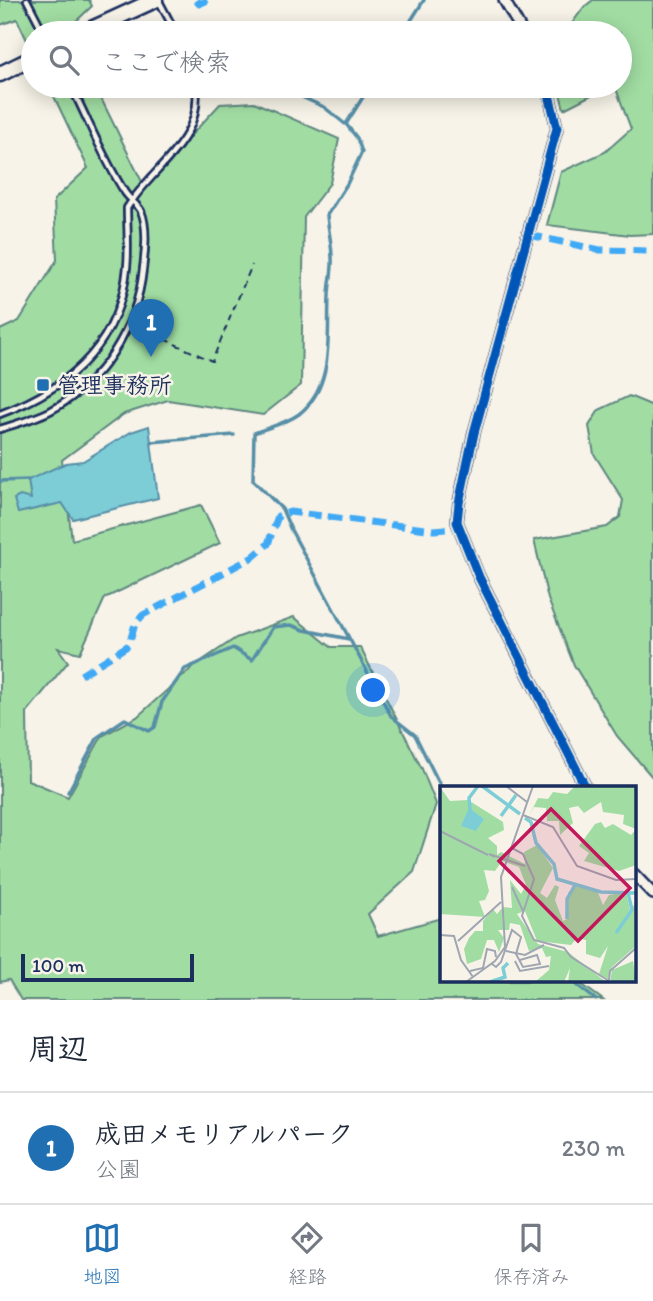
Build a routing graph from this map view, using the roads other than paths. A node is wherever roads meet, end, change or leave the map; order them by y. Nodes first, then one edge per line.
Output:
1 (27, 0) edge
2 (157, 0) edge
3 (504, 0) edge
4 (38, 21) edge
5 (110, 21) edge
6 (169, 21) edge
7 (516, 21) edge
8 (21, 64) edge
9 (0, 74) edge
10 (77, 98) edge
11 (196, 98) edge
12 (550, 98) edge
13 (131, 201) junction
14 (129, 324) junction
15 (146, 331) road end
16 (0, 414) edge
17 (0, 429) edge
18 (585, 786) edge
19 (636, 876) edge
20 (653, 894) edge

1 - 4 lane
2 - 5 main road
2 - 6 lane
3 - 7 street
8 - 9 main road
10 - 13 lane
11 - 13 lane
12 - 18 street
13 - 14 lane
13 - 16 lane
14 - 15 lane
14 - 17 lane
19 - 20 street

